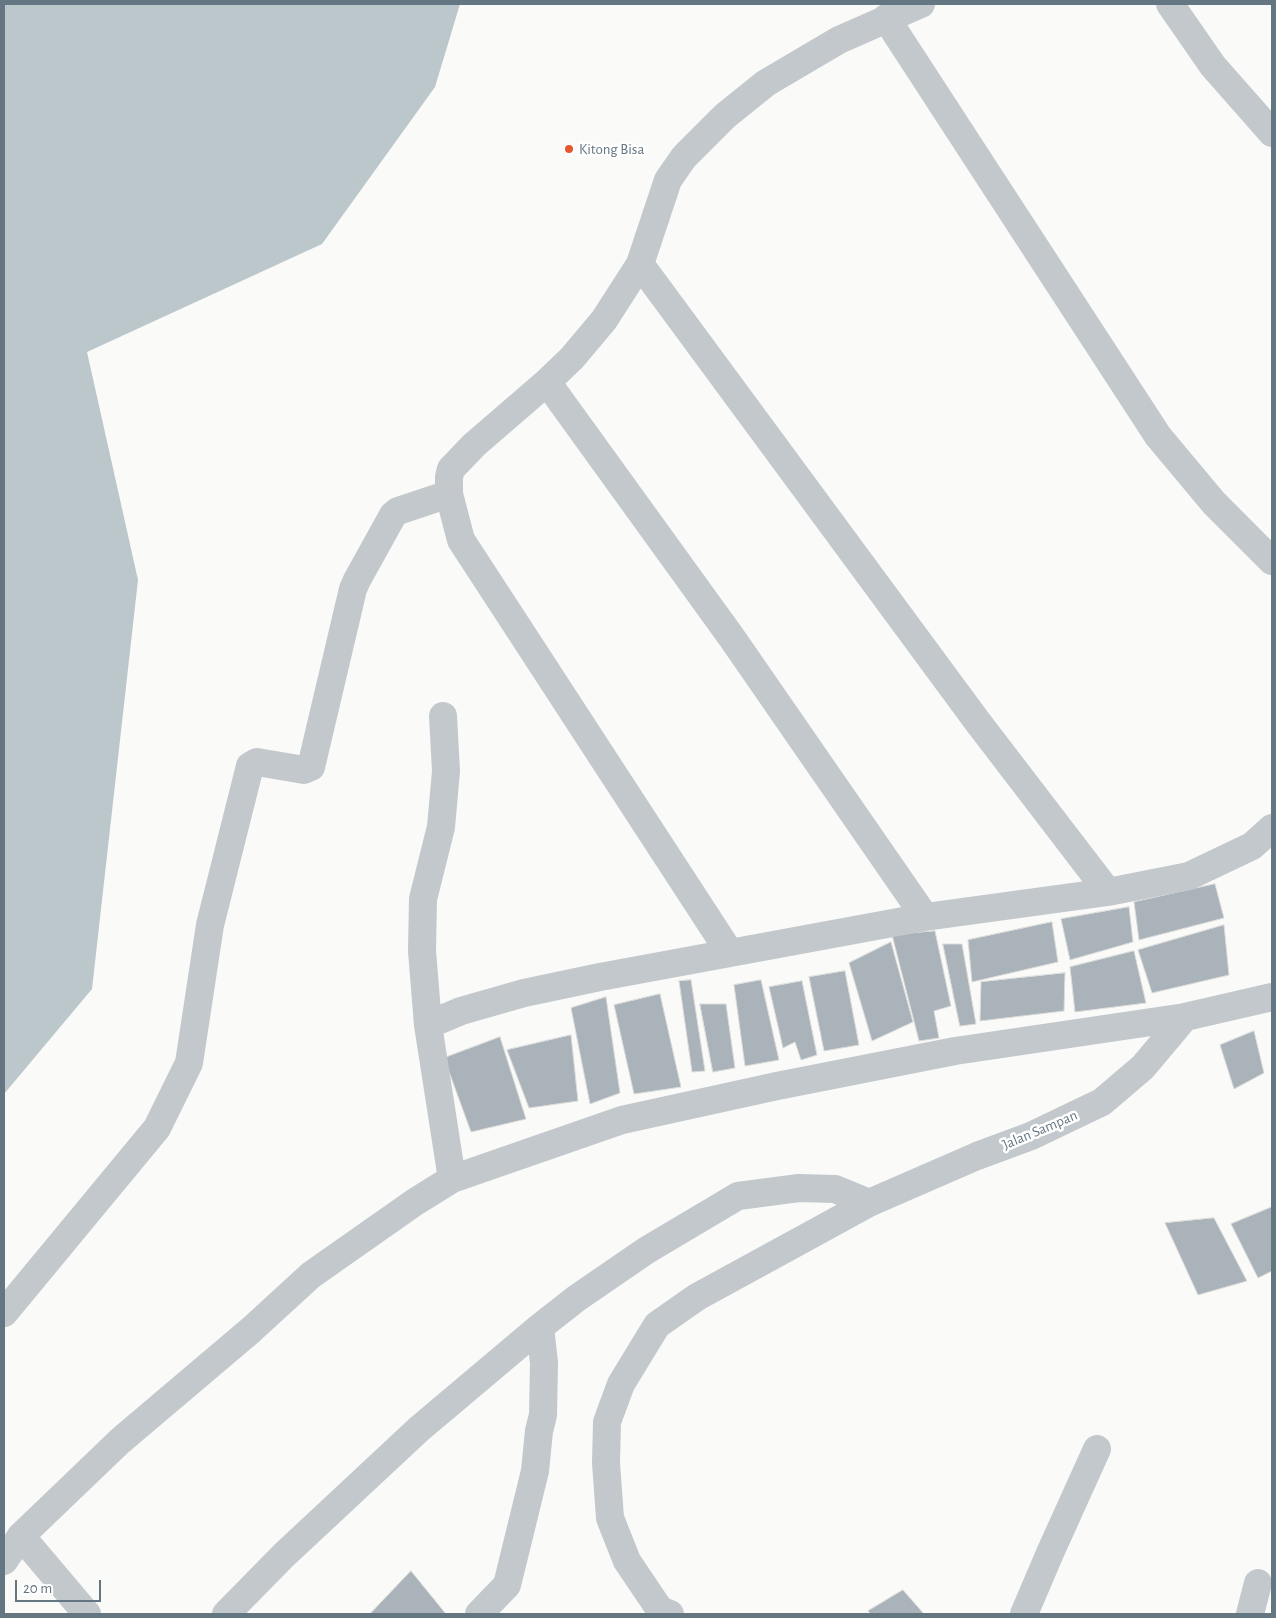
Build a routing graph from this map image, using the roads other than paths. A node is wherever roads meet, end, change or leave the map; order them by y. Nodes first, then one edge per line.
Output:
1 (921, 4) edge
2 (1170, 4) edge
3 (886, 18) junction
4 (1272, 134) edge
5 (640, 264) junction
6 (548, 382) junction
7 (449, 494) junction
8 (1272, 562) edge
9 (443, 716) dead end
10 (1272, 828) edge
11 (1108, 892) junction
12 (925, 917) junction
13 (730, 953) junction
14 (1272, 997) edge
15 (1185, 1017) junction
16 (428, 1025) junction
17 (452, 1179) junction
18 (869, 1203) junction
19 (4, 1312) edge
20 (540, 1327) junction
21 (1097, 1449) dead end
22 (21, 1536) junction
23 (4, 1561) edge
24 (1258, 1583) dead end
25 (87, 1614) edge
26 (226, 1614) edge
27 (479, 1614) edge
28 (670, 1614) edge
29 (1024, 1614) edge
30 (1250, 1614) edge

1 - 3 street
2 - 4 street
3 - 5 street
3 - 8 street
5 - 6 street
5 - 11 street
6 - 7 street
6 - 12 street
7 - 13 street
7 - 19 street
9 - 16 street
10 - 11 street
11 - 12 street
12 - 13 street
13 - 16 street
14 - 15 street
15 - 17 street
15 - 18 street, Jalan Sampan
16 - 17 street
17 - 22 street
18 - 20 street
18 - 28 street, Jalan Sampan
20 - 26 street
20 - 27 street
21 - 29 street
22 - 23 street
22 - 25 street
24 - 30 street

